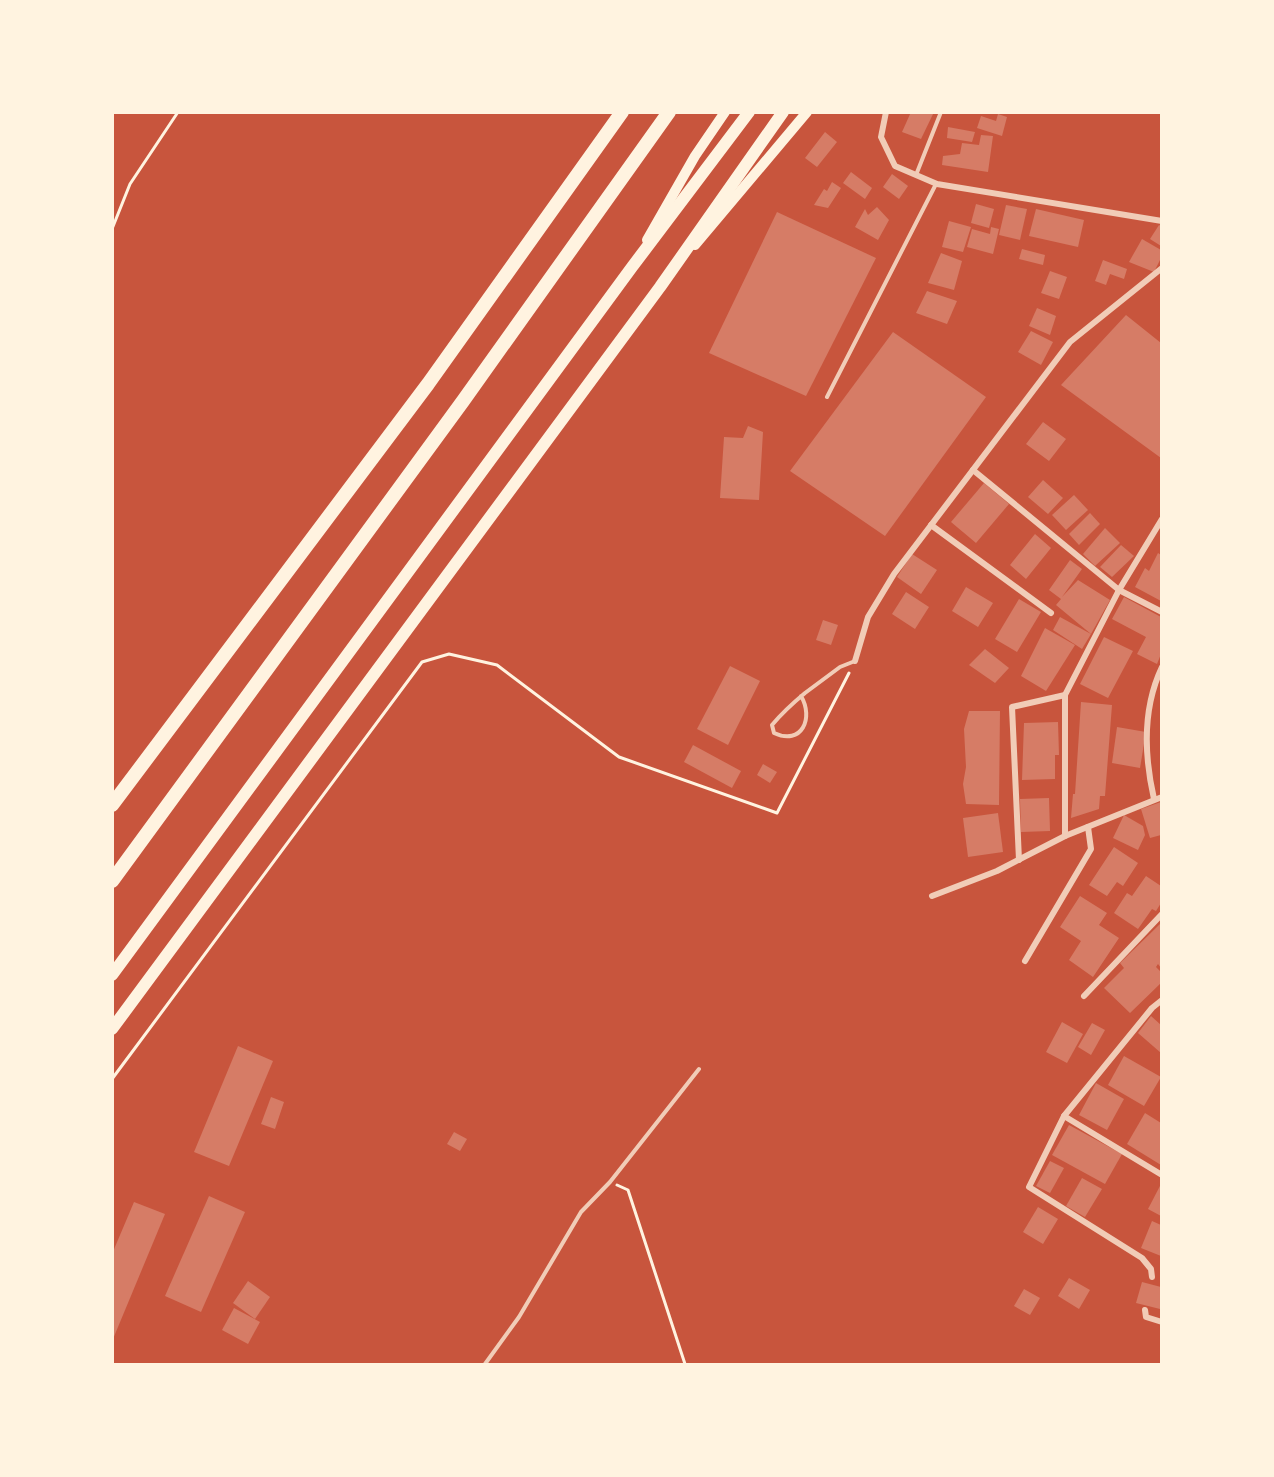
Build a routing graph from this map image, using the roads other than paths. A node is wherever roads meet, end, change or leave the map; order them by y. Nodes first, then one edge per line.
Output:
1 (622, 112) edge
2 (669, 112) edge
3 (725, 112) edge
4 (749, 112) edge
5 (783, 112) edge
6 (807, 112) edge
7 (886, 112) edge
8 (941, 112) edge
9 (916, 175) junction
10 (937, 184) junction
11 (1161, 221) edge
12 (632, 267) junction
13 (1161, 268) edge
14 (660, 287) junction
15 (827, 397) dead end
16 (973, 470) junction
17 (1161, 519) edge
18 (932, 525) junction
19 (1119, 590) junction
20 (1161, 612) edge
21 (1051, 613) dead end
22 (855, 661) joint
23 (1161, 667) edge
24 (1065, 695) junction
25 (801, 696) junction
26 (1161, 797) edge
27 (1154, 799) junction
28 (112, 805) edge
29 (1088, 827) junction
30 (1065, 836) junction
31 (1019, 860) junction
32 (112, 881) edge
33 (932, 896) dead end
34 (1161, 914) edge
35 (1025, 961) dead end
36 (112, 975) edge
37 (1083, 996) dead end
38 (1161, 1000) edge
39 (112, 1029) edge
40 (699, 1069) dead end
41 (1064, 1116) junction
42 (1161, 1175) edge
43 (1152, 1277) dead end
44 (1145, 1310) dead end
45 (1161, 1322) edge
46 (485, 1365) edge

1 - 28 highway
2 - 32 highway
3 - 12 main road
4 - 12 highway
5 - 14 highway
6 - 14 main road
7 - 9 street
8 - 9 lane
9 - 10 street
10 - 11 street
10 - 15 lane
12 - 36 highway
13 - 16 street
14 - 39 highway
16 - 18 street
16 - 19 street
17 - 19 street
18 - 21 street
18 - 22 street
19 - 20 street
19 - 24 street
22 - 25 lane
23 - 27 street
24 - 30 street
24 - 31 street
25 - 25 lane
26 - 27 street
27 - 29 street
29 - 30 street
29 - 35 street
30 - 31 street
31 - 33 street
34 - 37 street
38 - 41 street
40 - 46 lane
41 - 42 street
41 - 43 street
44 - 45 street

